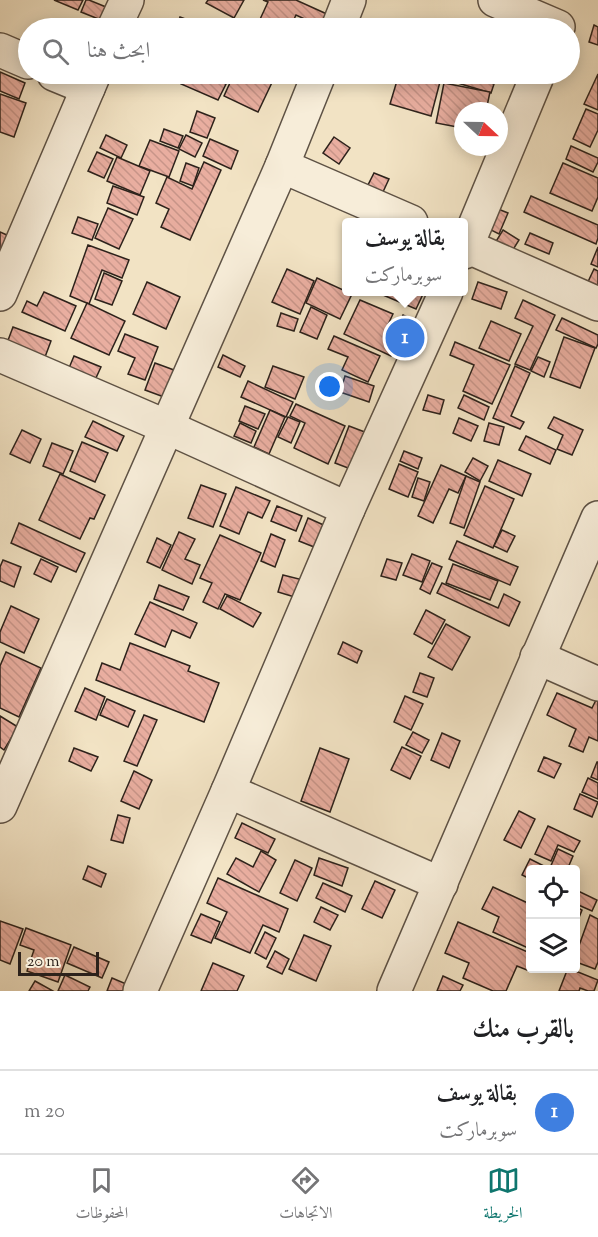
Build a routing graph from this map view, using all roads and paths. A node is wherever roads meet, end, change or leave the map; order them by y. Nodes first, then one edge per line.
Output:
1 (127, 0) edge
2 (350, 0) edge
3 (495, 0) edge
4 (119, 18) edge
5 (342, 18) edge
6 (562, 18) edge
7 (0, 50) edge
8 (18, 58) edge
9 (90, 84) edge
10 (315, 84) edge
11 (534, 84) edge
12 (282, 166) junction
13 (402, 218) edge
14 (468, 239) edge
15 (468, 250) edge
16 (0, 294) edge
17 (444, 296) edge
18 (598, 304) edge
19 (0, 355) edge
20 (167, 427) junction
21 (348, 509) junction
22 (598, 518) edge
23 (537, 657) junction
24 (598, 684) edge
25 (228, 791) junction
26 (0, 806) edge
27 (441, 884) junction
28 (140, 991) edge
29 (394, 991) edge

1 - 4 street
2 - 5 street
3 - 6 street
7 - 8 street
9 - 16 street
10 - 12 street
11 - 14 street
12 - 13 street
12 - 20 street
15 - 18 street
17 - 21 street
19 - 20 street
20 - 21 street
20 - 26 street
21 - 25 street
22 - 23 street
23 - 24 street
23 - 27 street
25 - 27 street
25 - 28 street
27 - 29 street

